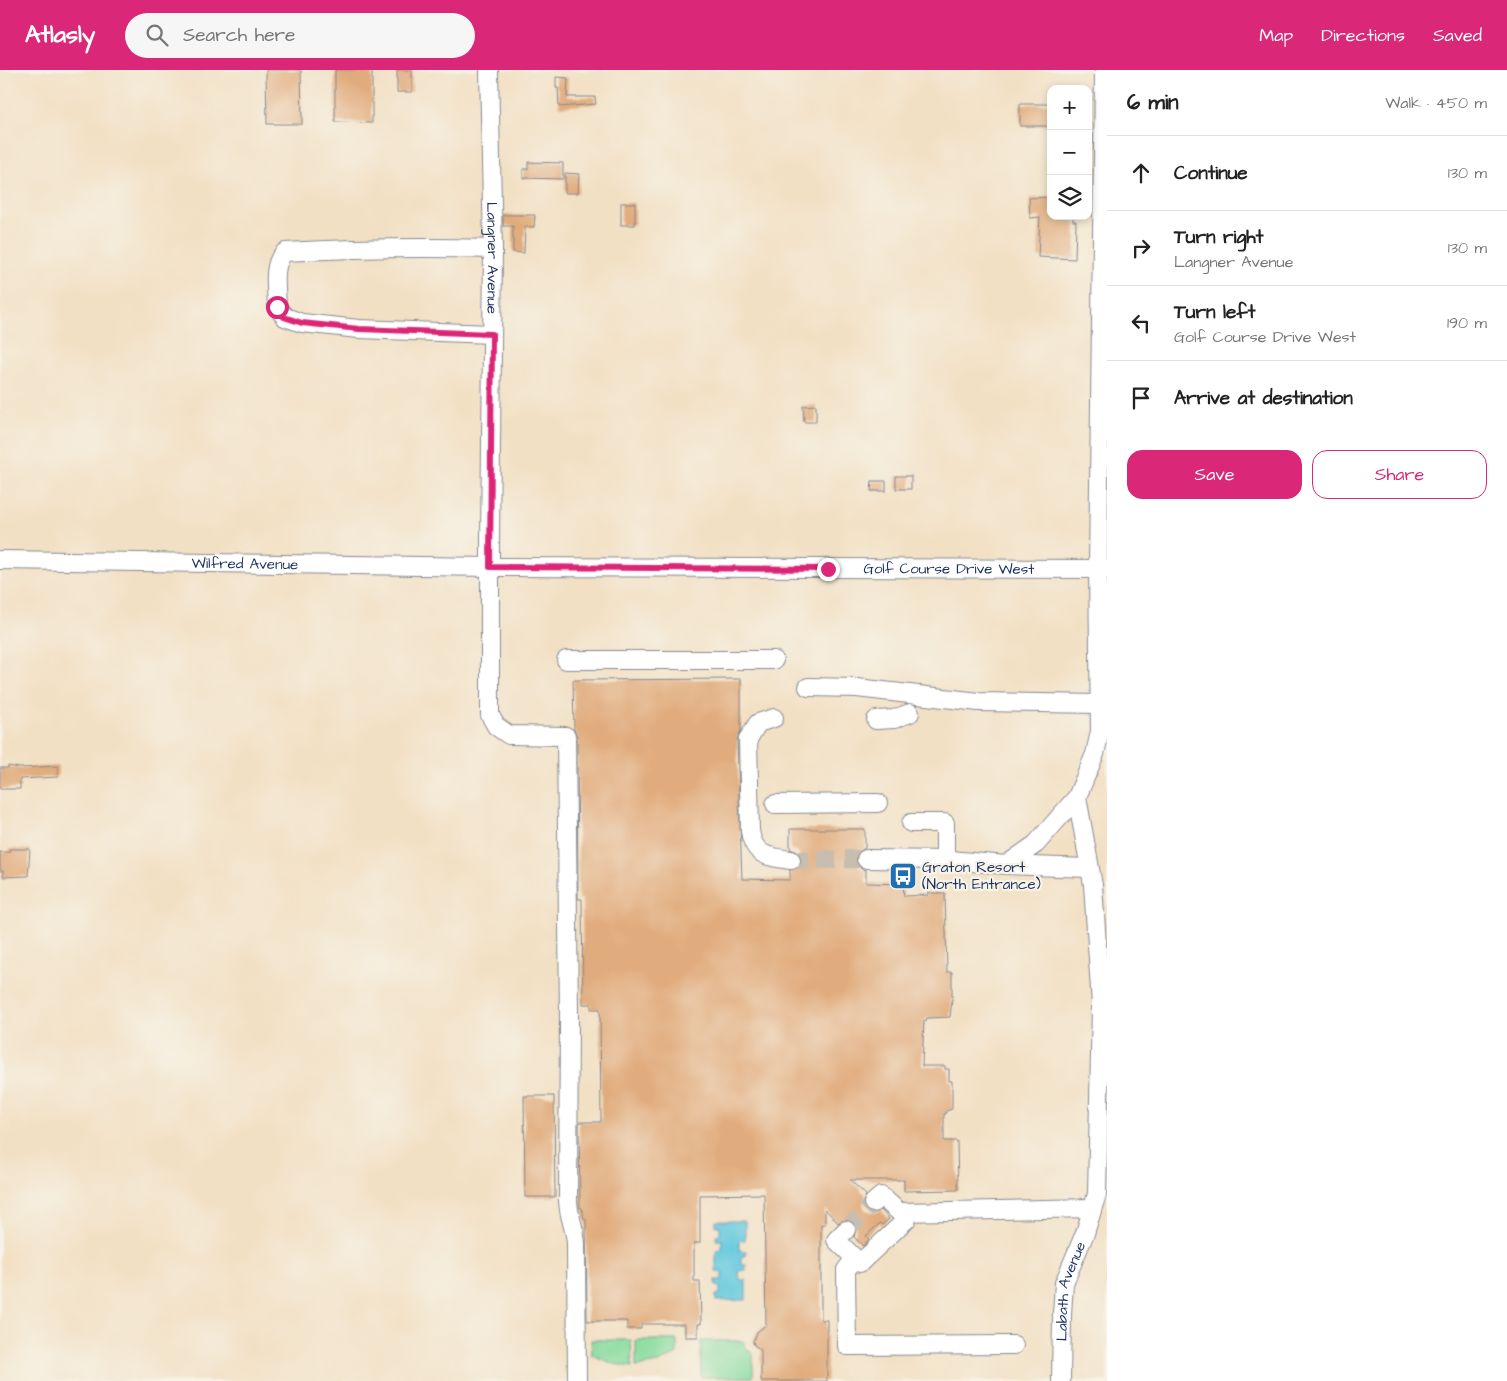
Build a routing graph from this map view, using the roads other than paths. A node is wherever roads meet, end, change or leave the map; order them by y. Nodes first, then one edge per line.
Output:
1 (489, 70) edge
2 (1104, 70) edge
3 (1105, 144) edge
4 (493, 249) junction
5 (492, 334) junction
6 (0, 560) edge
7 (490, 567) junction
8 (1103, 569) edge
9 (566, 660) dead end
10 (774, 660) dead end
11 (808, 687) dead end
12 (1100, 704) junction
13 (910, 713) dead end
14 (774, 718) dead end
15 (876, 720) dead end
16 (1077, 797) junction
17 (878, 803) dead end
18 (775, 804) dead end
19 (911, 823) dead end
20 (866, 859) tunnel mouth
21 (791, 860) tunnel mouth
22 (944, 860) junction
23 (1006, 865) junction
24 (1089, 868) junction
25 (1104, 1009) edge
26 (1104, 1038) edge
27 (873, 1203) dead end
28 (1092, 1208) junction
29 (900, 1212) junction
30 (846, 1230) tunnel mouth
31 (854, 1258) junction
32 (1014, 1345) dead end
33 (576, 1381) edge
34 (1061, 1381) edge

1 - 4 street, Langner Avenue
2 - 3 street
3 - 8 street
4 - 5 street, Langner Avenue
4 - 5 street
5 - 7 street, Langner Avenue
6 - 7 street, Wilfred Avenue
7 - 8 street, Golf Course Drive West
7 - 33 street, Langner Avenue
8 - 12 street
9 - 10 street
11 - 12 street
12 - 16 street
13 - 15 street
14 - 21 street
16 - 23 street
16 - 24 street, Labath Avenue
17 - 18 street
19 - 22 street
20 - 22 street
22 - 23 street
23 - 24 street
24 - 25 street, Labath Avenue
25 - 26 street, Labath Avenue
26 - 28 street, Labath Avenue
27 - 29 street
28 - 29 street
28 - 34 street, Labath Avenue
29 - 31 street
30 - 31 street
31 - 32 street

